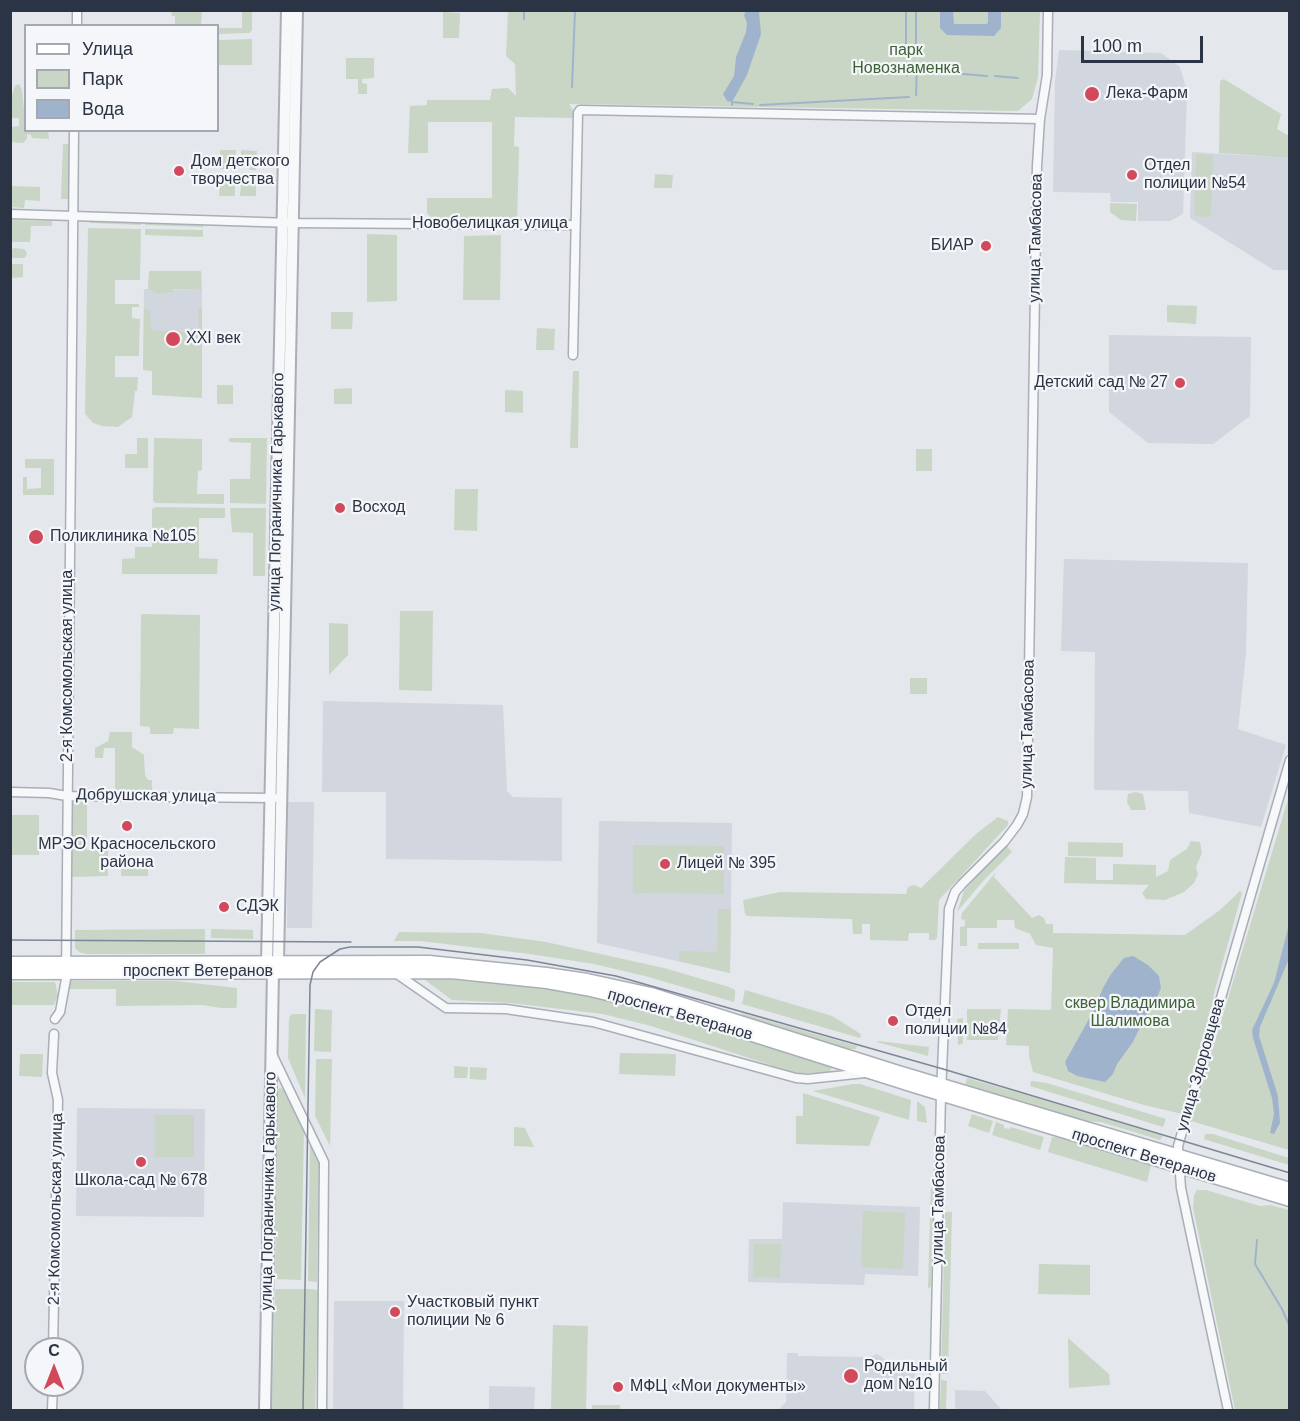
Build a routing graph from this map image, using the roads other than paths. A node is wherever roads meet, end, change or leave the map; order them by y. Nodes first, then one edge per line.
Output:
1 (286, 10) edge
2 (297, 10) edge
3 (1048, 10) edge
4 (1040, 119) junction
5 (74, 132) edge
6 (10, 214) edge
7 (72, 216) junction
8 (287, 222) junction
9 (575, 225) junction
10 (573, 355) dead end
11 (1290, 760) edge
12 (10, 792) edge
13 (67, 795) junction
14 (276, 798) junction
15 (10, 963) edge
16 (273, 966) junction
17 (66, 968) junction
18 (394, 972) junction
19 (10, 973) edge
20 (55, 1019) dead end
21 (54, 1034) dead end
22 (272, 1053) junction
23 (870, 1072) junction
24 (942, 1089) junction
25 (1179, 1161) junction
26 (1290, 1189) edge
27 (1290, 1200) edge
28 (53, 1337) edge
29 (264, 1410) edge
30 (322, 1410) edge
31 (934, 1410) edge
32 (1228, 1410) edge

1 - 8 street, улица Пограничника Гарькавого
2 - 8 street, улица Пограничника Гарькавого
3 - 4 street, улица Тамбасова
4 - 9 street, Новобелицкая улица
4 - 24 street, улица Тамбасова
5 - 7 street, 2-я Комсомольская улица
6 - 7 street, Новобелицкая улица
7 - 8 street, Новобелицкая улица
7 - 13 street, 2-я Комсомольская улица
8 - 9 street, Новобелицкая улица
8 - 14 street, улица Пограничника Гарькавого
9 - 10 street
11 - 25 street, улица Здоровцева
12 - 13 street, Добрушская улица
13 - 14 street, Добрушская улица
13 - 17 street, 2-я Комсомольская улица
14 - 16 street, улица Пограничника Гарькавого
15 - 17 main road, проспект Ветеранов
16 - 17 main road, проспект Ветеранов
16 - 18 main road, проспект Ветеранов
16 - 22 street, улица Пограничника Гарькавого
16 - 24 main road, проспект Ветеранов
17 - 19 main road, проспект Ветеранов
17 - 20 street, 2-я Комсомольская улица
18 - 23 main road, проспект Ветеранов
18 - 23 street
21 - 28 street, 2-я Комсомольская улица
22 - 29 street, улица Пограничника Гарькавого
22 - 30 street
23 - 24 main road, проспект Ветеранов
24 - 25 main road, проспект Ветеранов
24 - 31 street, улица Тамбасова
25 - 26 main road, проспект Ветеранов
25 - 27 main road, проспект Ветеранов
25 - 32 street, улица Здоровцева

